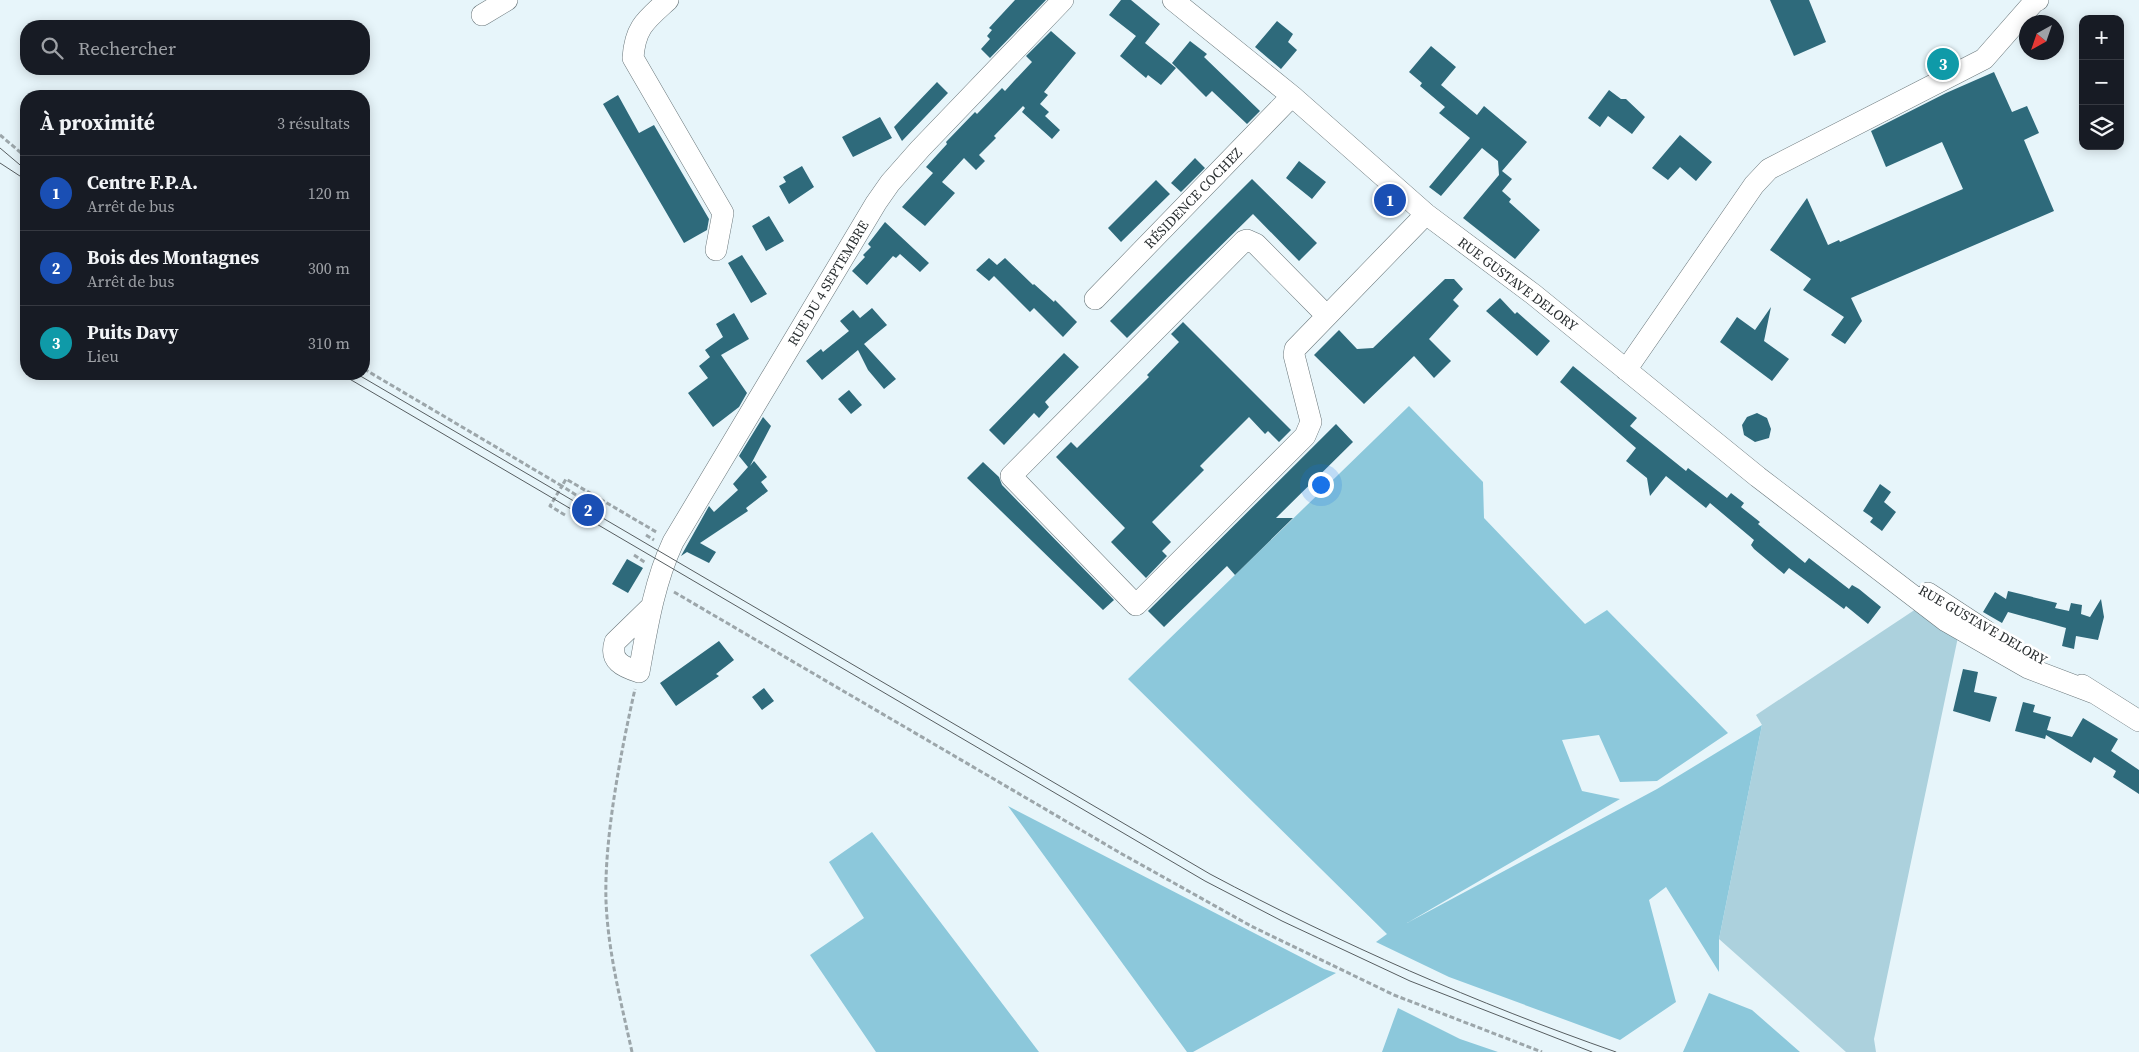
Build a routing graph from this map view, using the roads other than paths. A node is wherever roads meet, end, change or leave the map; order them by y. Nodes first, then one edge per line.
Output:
1 (507, 0) edge
2 (668, 0) edge
3 (1064, 0) edge
4 (1173, 0) edge
5 (2038, 0) edge
6 (482, 15) dead end
7 (1292, 96) junction
8 (1426, 214) junction
9 (716, 250) dead end
10 (1095, 299) dead end
11 (1326, 315) junction
12 (1626, 370) junction
13 (651, 607) junction
14 (2139, 721) edge

1 - 6 street
2 - 9 street
3 - 13 street, RUE DU 4 SEPTEMBRE
4 - 7 street, RUE GUSTAVE DELORY
5 - 12 street
7 - 8 street, RUE GUSTAVE DELORY
7 - 10 street, RÉSIDENCE COCHEZ
8 - 11 street
8 - 12 street, RUE GUSTAVE DELORY
11 - 11 street
12 - 14 street, RUE GUSTAVE DELORY
13 - 13 street, RUE DU 4 SEPTEMBRE

